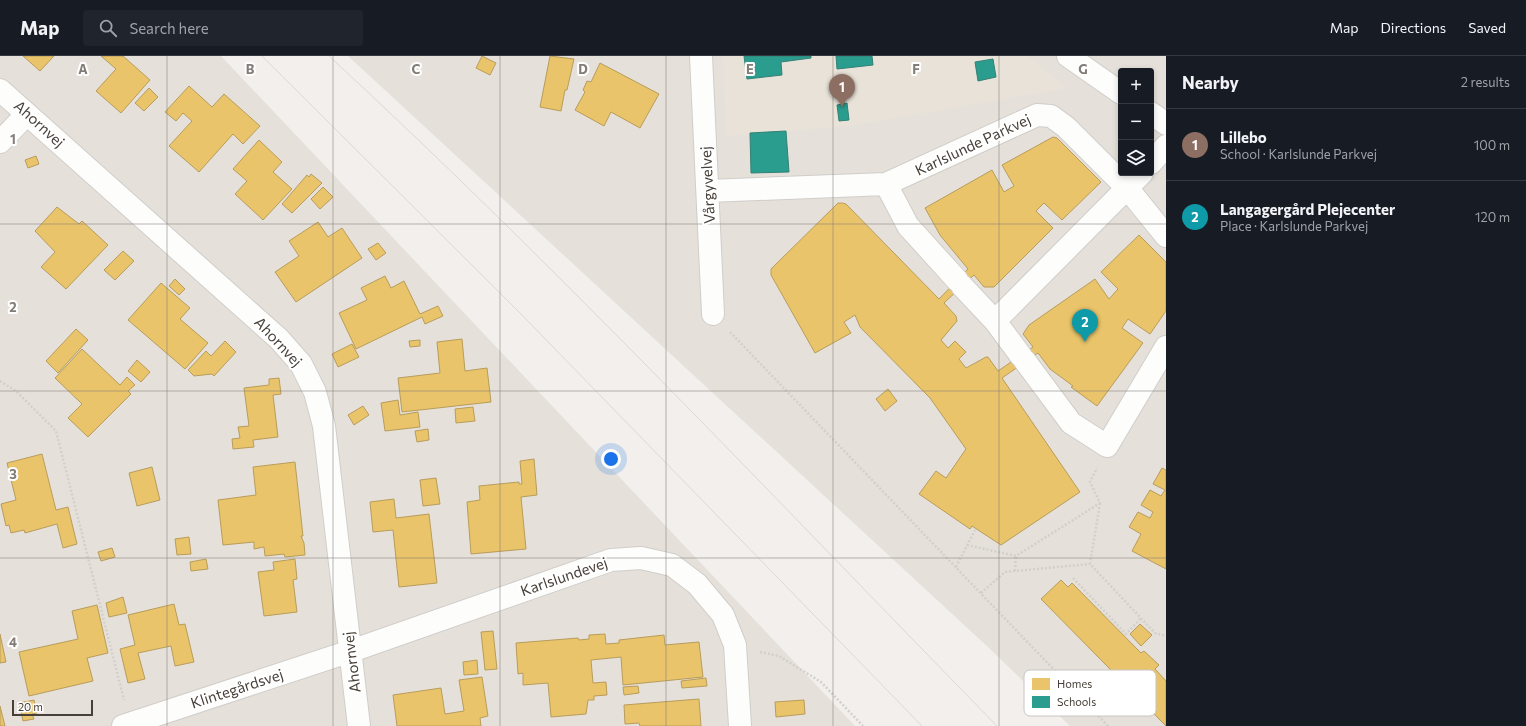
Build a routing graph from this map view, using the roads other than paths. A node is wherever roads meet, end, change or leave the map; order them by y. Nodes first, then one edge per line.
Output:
1 (701, 56) edge
2 (1068, 56) edge
3 (0, 90) edge
4 (1118, 91) edge
5 (27, 114) junction
6 (1154, 116) edge
7 (1166, 124) edge
8 (0, 142) edge
9 (1166, 146) edge
10 (1154, 160) edge
11 (1139, 176) edge
12 (886, 184) junction
13 (1128, 189) junction
14 (708, 192) junction
15 (1166, 236) edge
16 (714, 314) road end
17 (995, 321) junction
18 (1166, 347) edge
19 (351, 651) junction
20 (127, 725) edge
21 (359, 726) edge
22 (740, 726) edge

1 - 14 street, Vårgyvelvej
2 - 4 street
3 - 5 street, Ahornvej
5 - 8 street
5 - 19 street, Ahornvej
6 - 7 street
9 - 10 street
11 - 13 street
12 - 13 street, Karlslunde Parkvej
12 - 14 street, Karlslunde Parkvej
12 - 17 street
13 - 15 street, Karlslunde Parkvej
13 - 17 street
14 - 16 street, Vårgyvelvej
17 - 18 street
19 - 20 street, Klintegårdsvej
19 - 21 street, Ahornvej
19 - 22 street, Karlslundevej

